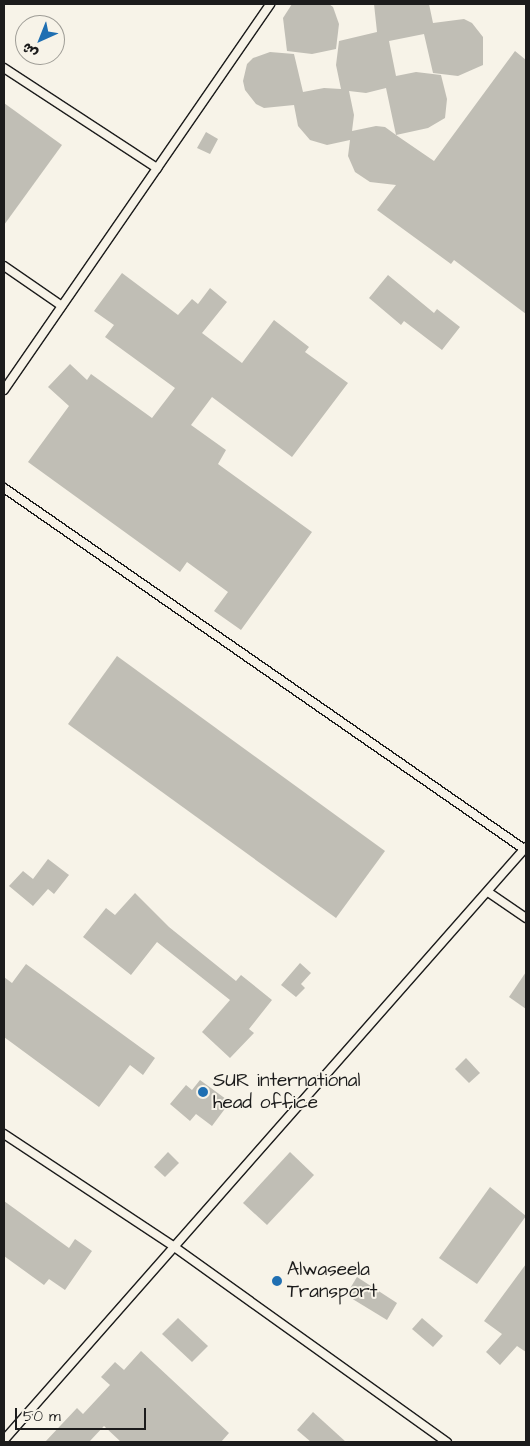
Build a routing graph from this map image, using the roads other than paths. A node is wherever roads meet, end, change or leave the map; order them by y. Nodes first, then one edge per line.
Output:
1 (270, 4) edge
2 (4, 68) edge
3 (157, 168) junction
4 (4, 266) edge
5 (62, 306) junction
6 (4, 390) edge
7 (4, 488) edge
8 (525, 848) edge
9 (488, 892) junction
10 (526, 918) edge
11 (4, 1134) edge
12 (173, 1246) junction
13 (4, 1440) edge
14 (447, 1442) edge

1 - 3 lane
2 - 3 lane
3 - 5 lane
4 - 5 lane
5 - 6 lane
7 - 8 lane
8 - 9 lane
9 - 10 lane
9 - 12 lane
11 - 12 lane
12 - 13 lane
12 - 14 lane

